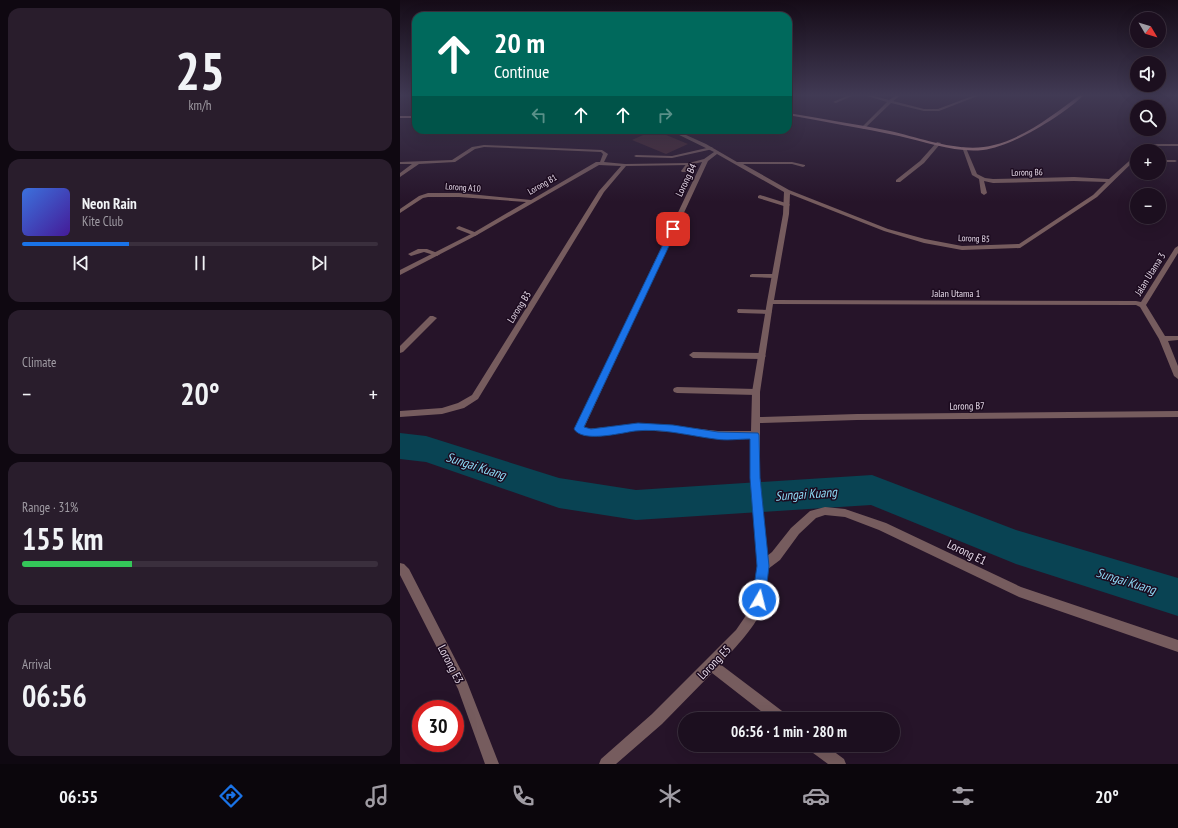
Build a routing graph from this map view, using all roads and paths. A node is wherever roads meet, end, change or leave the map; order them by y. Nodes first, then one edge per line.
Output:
1 (877, 131) edge
2 (1026, 131) edge
3 (680, 134) edge
4 (939, 143) junction
5 (1166, 145) edge
6 (1178, 145) edge
7 (964, 148) junction
8 (714, 150) junction
9 (636, 156) dead end
10 (706, 160) junction
11 (1166, 161) edge
12 (1175, 161) dead end
13 (602, 162) junction
14 (400, 163) edge
15 (416, 163) junction
16 (736, 163) junction
17 (689, 164) junction
18 (1130, 164) edge
19 (625, 165) junction
20 (803, 166) dead end
21 (684, 171) dead end
22 (400, 174) edge
23 (981, 178) junction
24 (898, 181) dead end
25 (1110, 181) junction
26 (788, 191) junction
27 (984, 193) dead end
28 (760, 197) dead end
29 (530, 201) junction
30 (787, 205) junction
31 (400, 211) edge
32 (458, 228) dead end
33 (474, 234) junction
34 (1178, 248) edge
35 (411, 254) dead end
36 (437, 254) junction
37 (400, 274) edge
38 (752, 276) dead end
39 (774, 276) junction
40 (770, 302) junction
41 (1142, 305) junction
42 (740, 312) dead end
43 (768, 312) junction
44 (433, 318) dead end
45 (1178, 338) edge
46 (1163, 339) junction
47 (400, 350) edge
48 (693, 355) dead end
49 (762, 356) junction
50 (1178, 376) edge
51 (678, 390) dead end
52 (756, 392) junction
53 (400, 414) edge
54 (1178, 414) edge
55 (756, 420) junction
56 (754, 435) junction
57 (763, 566) junction
58 (400, 568) edge
59 (1178, 646) edge
60 (711, 666) junction
61 (771, 712) edge
62 (823, 752) edge
63 (492, 764) edge
64 (606, 764) edge
65 (839, 764) edge

1 - 4 main road
2 - 7 main road
3 - 8 street
4 - 7 main road
4 - 24 street
5 - 6 street
7 - 23 street
8 - 9 street
8 - 10 street, Lorong B4
8 - 16 street
10 - 17 street, Lorong B1
10 - 56 street, Lorong B4
11 - 12 street
13 - 15 street
13 - 19 street, Lorong B1
13 - 29 street, Lorong B1
14 - 15 street
15 - 22 street
16 - 20 street
16 - 26 street
17 - 19 street, Lorong B1
17 - 21 street
18 - 25 street, Lorong B5
19 - 53 street, Lorong B3
23 - 25 street, Lorong B6
23 - 27 street
25 - 26 street, Lorong B5
26 - 30 street
28 - 30 street
29 - 31 street, Lorong A10
29 - 33 street, Lorong B1
30 - 39 street
32 - 33 street
33 - 36 street, Lorong B1
34 - 41 street, Jalan Utama 3
35 - 36 street
36 - 37 street, Lorong B1
38 - 39 street
39 - 40 street
40 - 41 street, Jalan Utama 1
40 - 43 street
41 - 46 street, Jalan Utama 3
42 - 43 street
43 - 49 street
44 - 47 street
45 - 46 street
46 - 50 street, Jalan Utama 3
48 - 49 street
49 - 52 street
51 - 52 street
52 - 55 street
54 - 55 street, Lorong B7
55 - 56 street
56 - 57 street, Lorong E5
57 - 59 street, Lorong E1
57 - 60 street, Lorong E5
58 - 63 street, Lorong E3
60 - 61 street
60 - 64 street, Lorong E5
62 - 65 street

